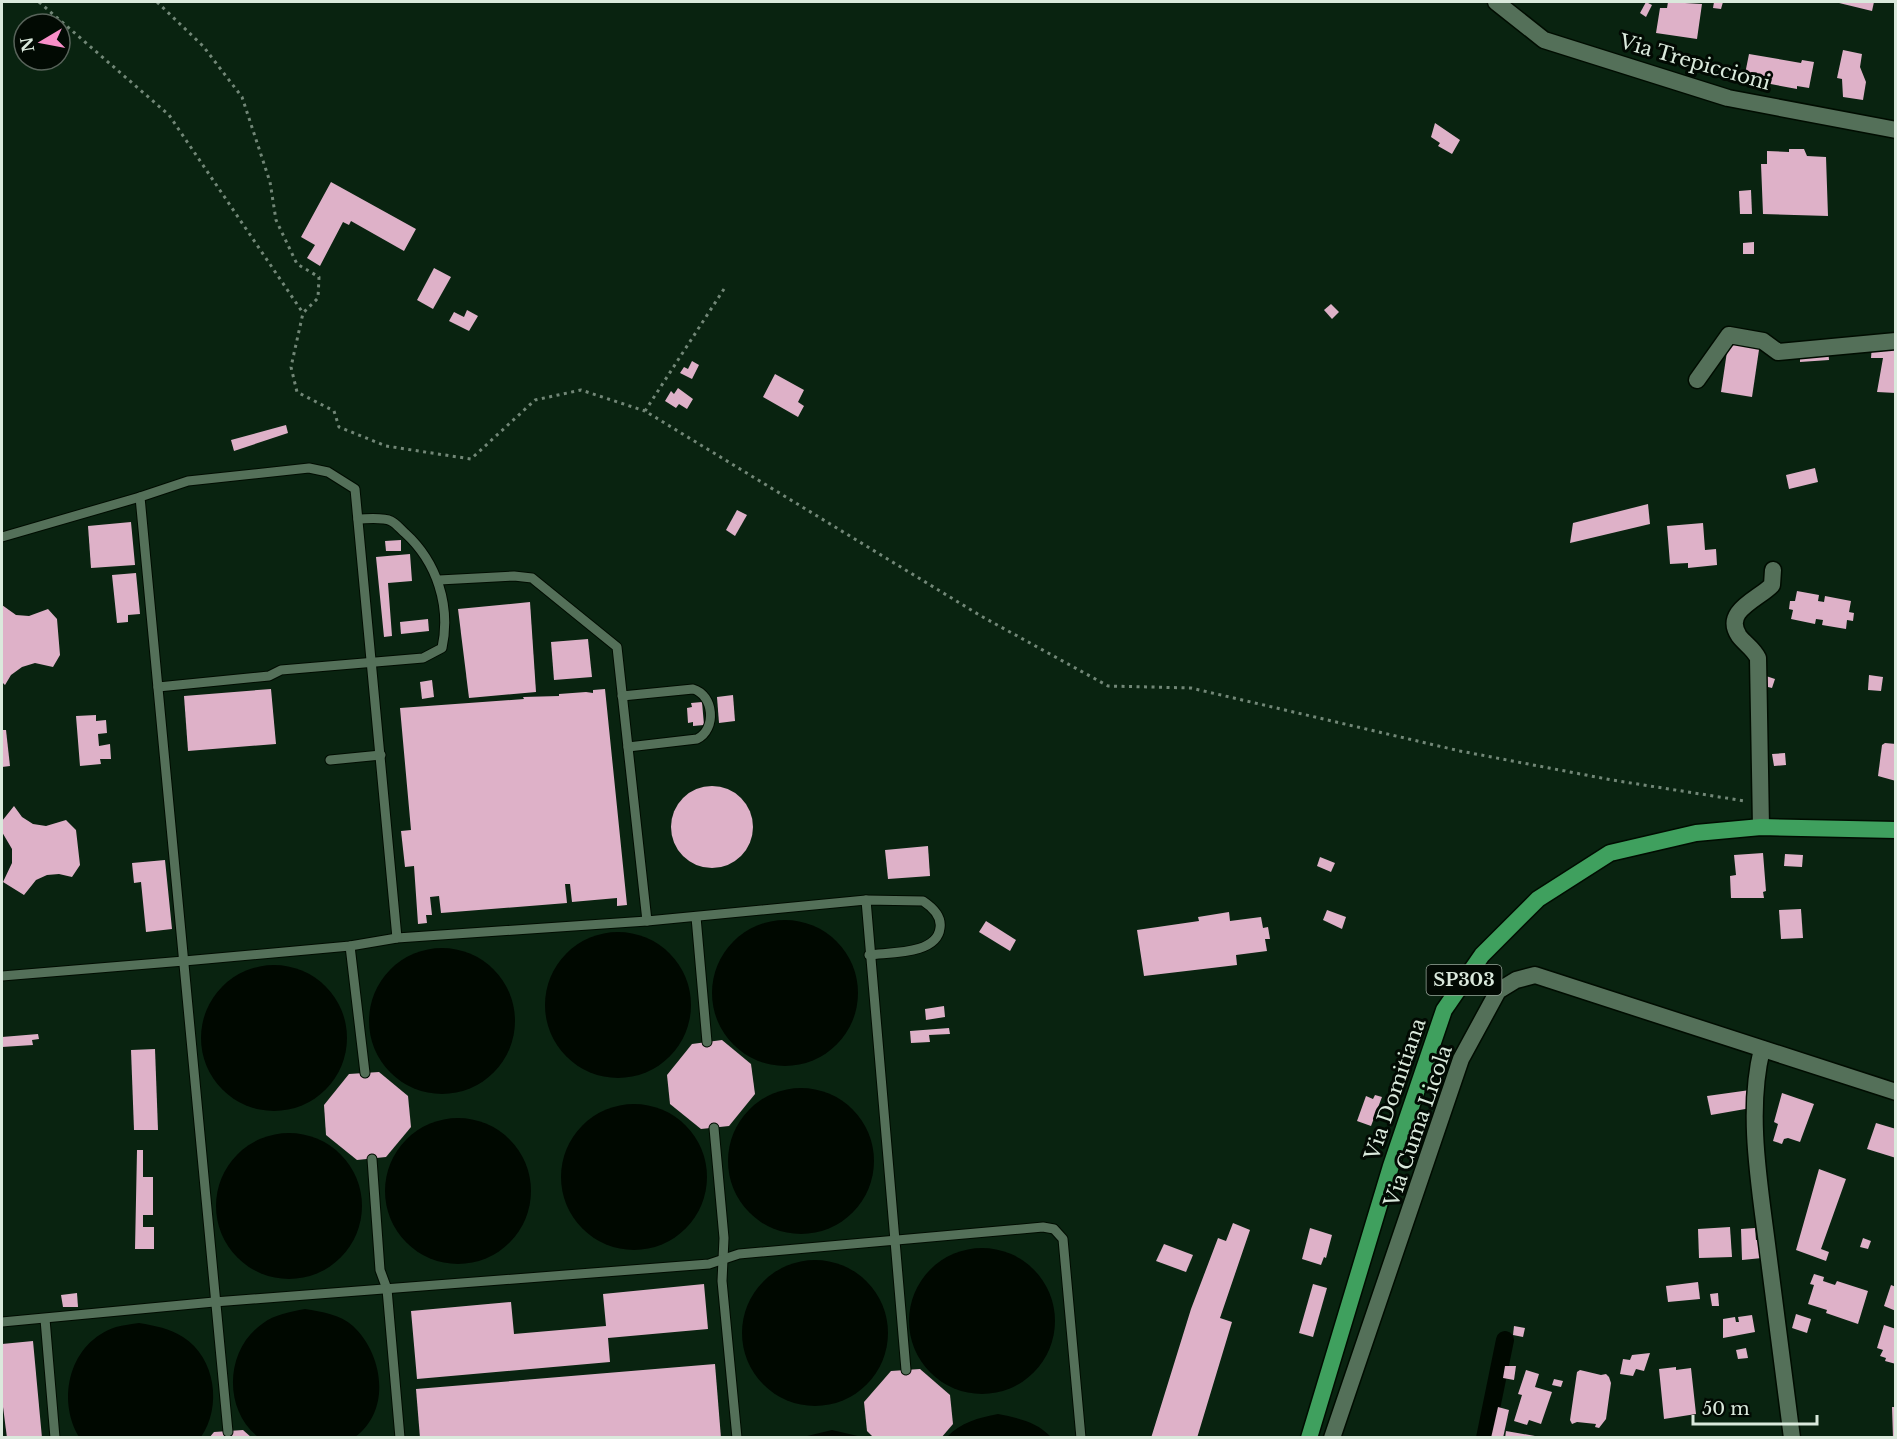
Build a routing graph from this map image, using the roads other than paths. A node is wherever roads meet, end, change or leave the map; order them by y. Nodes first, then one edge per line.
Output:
1 (1496, 2) edge
2 (1896, 130) edge
3 (1896, 341) edge
4 (1697, 381) dead end
5 (140, 497) junction
6 (358, 519) junction
7 (2, 537) edge
8 (1773, 570) dead end
9 (439, 580) junction
10 (373, 664) junction
11 (158, 687) junction
12 (622, 696) junction
13 (628, 747) junction
14 (381, 755) junction
15 (330, 760) dead end
16 (1761, 827) junction
17 (1896, 830) edge
18 (866, 900) junction
19 (696, 917) junction
20 (647, 921) junction
21 (397, 938) junction
22 (350, 946) junction
23 (869, 955) junction
24 (184, 961) junction
25 (2, 976) edge
26 (707, 1042) dead end
27 (1762, 1048) junction
28 (365, 1073) dead end
29 (1896, 1092) edge
30 (714, 1128) dead end
31 (372, 1159) dead end
32 (893, 1240) junction
33 (722, 1260) junction
34 (387, 1288) junction
35 (214, 1302) junction
36 (45, 1319) junction
37 (2, 1322) edge
38 (906, 1370) dead end
39 (228, 1432) dead end
40 (55, 1437) edge
41 (400, 1437) edge
42 (737, 1437) edge
43 (1081, 1437) edge
44 (1309, 1437) edge
45 (1332, 1437) edge
46 (1792, 1437) edge

1 - 2 street, Via Trepiccioni
3 - 4 street
5 - 6 lane
5 - 7 lane
5 - 11 lane
6 - 9 lane
6 - 10 lane
8 - 16 street
9 - 10 lane
9 - 12 lane
10 - 11 lane
10 - 14 lane
11 - 24 lane
12 - 13 lane
12 - 13 lane
13 - 20 lane
14 - 15 lane
14 - 21 lane
16 - 17 main road, Via Domitiana / SP303
16 - 44 main road, Via Domitiana / SP303
18 - 19 lane
18 - 23 lane
18 - 23 lane
19 - 20 lane
19 - 26 lane
20 - 21 lane
21 - 22 lane
22 - 24 lane
22 - 28 lane
23 - 32 lane
24 - 25 lane
24 - 35 lane
27 - 29 street, Via Cuma Licola
27 - 45 street, Via Cuma Licola
27 - 46 street
30 - 33 lane
31 - 34 lane
32 - 33 lane
32 - 38 lane
32 - 43 lane
33 - 34 lane
33 - 42 lane
34 - 35 lane
34 - 41 lane
35 - 36 lane
35 - 39 lane
36 - 37 lane
36 - 40 lane

